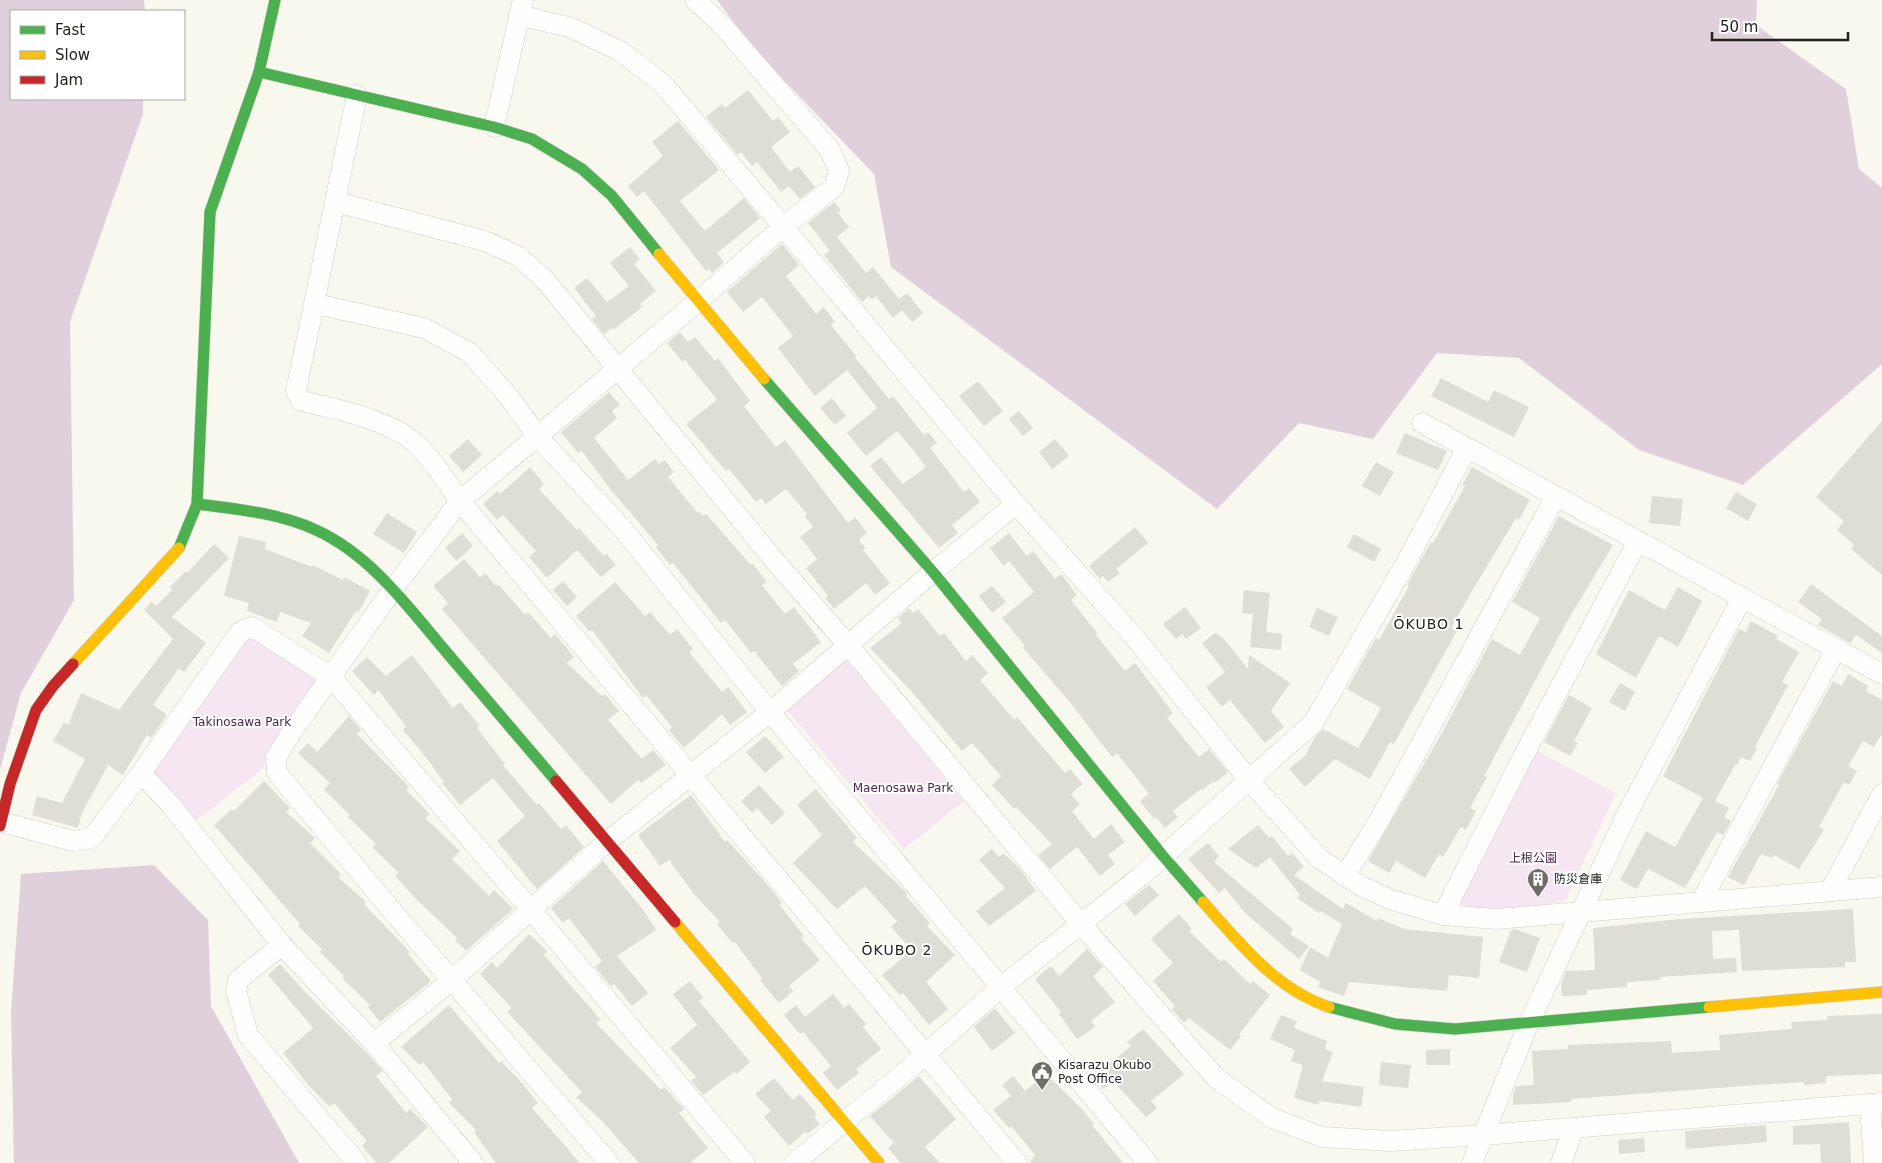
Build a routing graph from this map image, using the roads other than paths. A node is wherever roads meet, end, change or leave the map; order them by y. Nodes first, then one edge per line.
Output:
1 (275, 0) edge
2 (695, 0) edge
3 (521, 7) edge
4 (259, 72) junction
5 (357, 95) junction
6 (494, 127) junction
7 (336, 202) junction
8 (784, 226) junction
9 (697, 302) junction
10 (316, 304) junction
11 (616, 370) junction
12 (1422, 423) dead end
13 (538, 437) junction
14 (1467, 448) junction
15 (1556, 496) junction
16 (460, 501) junction
17 (197, 504) junction
18 (1016, 504) junction
19 (1638, 541) junction
20 (933, 572) junction
21 (393, 589) junction
22 (1742, 598) junction
23 (848, 645) junction
24 (1836, 649) junction
25 (1882, 674) edge
26 (331, 678) junction
27 (770, 712) junction
28 (141, 773) junction
29 (691, 775) junction
30 (1249, 780) junction
31 (1882, 794) edge
32 (0, 824) edge
33 (608, 841) junction
34 (1163, 856) junction
35 (1345, 876) junction
36 (1882, 887) edge
37 (1830, 891) junction
38 (1702, 900) junction
39 (531, 910) junction
40 (1581, 911) junction
41 (1443, 915) junction
42 (1081, 924) junction
43 (282, 945) junction
44 (452, 980) junction
45 (1001, 987) junction
46 (1882, 992) edge
47 (1529, 1023) junction
48 (374, 1043) junction
49 (926, 1054) junction
50 (1876, 1104) edge
51 (844, 1123) junction
52 (1574, 1128) junction
53 (1484, 1136) junction
54 (357, 1163) edge
55 (473, 1163) edge
56 (609, 1163) edge
57 (744, 1163) edge
58 (794, 1163) edge
59 (879, 1163) edge
60 (1017, 1163) edge
61 (1148, 1163) edge
62 (1472, 1163) edge
63 (1561, 1163) edge
64 (1874, 1163) edge

1 - 4 street
2 - 8 street
3 - 6 street
3 - 8 street
4 - 5 street
4 - 17 street
5 - 6 street
5 - 7 street
6 - 9 street
7 - 10 street
7 - 11 street
8 - 9 street
8 - 18 street
9 - 11 street
9 - 20 street
10 - 13 street
10 - 16 street
11 - 13 street
11 - 23 street
12 - 14 street
13 - 16 street
13 - 27 street
14 - 15 street
14 - 30 street
15 - 19 street
15 - 35 street
16 - 21 street
16 - 29 street
17 - 21 street
17 - 32 street
18 - 20 street
18 - 30 street
19 - 22 street
19 - 41 street
20 - 23 street
20 - 34 street
21 - 26 street
21 - 33 street
22 - 24 street
22 - 40 street
23 - 27 street
23 - 42 street
24 - 25 street
24 - 38 street
26 - 28 street
26 - 39 street
26 - 44 street
27 - 29 street
27 - 45 street
28 - 32 street
28 - 43 street
29 - 33 street
29 - 49 street
30 - 34 street
30 - 35 street
31 - 37 street
33 - 39 street
33 - 51 street
34 - 42 street
34 - 47 street
35 - 41 street
36 - 37 street
37 - 38 street
38 - 40 street
39 - 44 street
39 - 57 street
40 - 41 street
40 - 47 street
42 - 45 street
42 - 53 street
43 - 48 street
43 - 54 street
44 - 48 street
44 - 56 street
45 - 49 street
45 - 61 street
46 - 47 street
47 - 53 street
48 - 55 street
49 - 51 street
49 - 60 street
50 - 52 street
50 - 64 street
51 - 58 street
51 - 59 street
52 - 53 street
52 - 63 street
53 - 62 street

